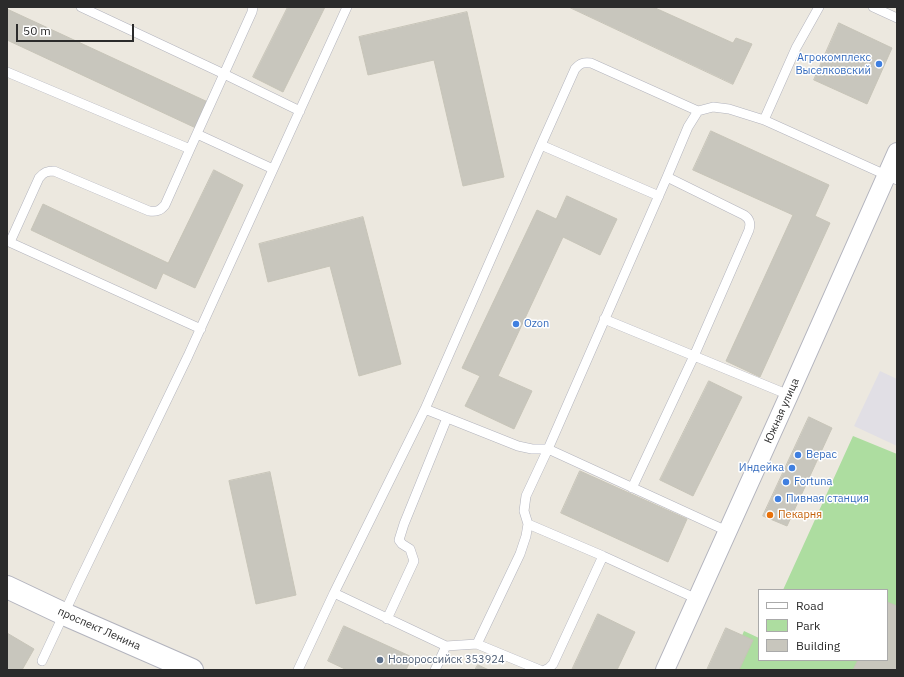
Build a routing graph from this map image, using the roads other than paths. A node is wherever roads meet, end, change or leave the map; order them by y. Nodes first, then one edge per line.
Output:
1 (81, 7) edge
2 (253, 7) edge
3 (347, 7) edge
4 (819, 7) edge
5 (873, 7) edge
6 (897, 18) edge
7 (7, 72) edge
8 (224, 74) junction
9 (300, 111) junction
10 (698, 111) junction
11 (764, 120) junction
12 (197, 134) junction
13 (541, 145) junction
14 (190, 149) junction
15 (897, 152) edge
16 (273, 169) junction
17 (667, 177) junction
18 (892, 177) edge
19 (659, 196) junction
20 (9, 242) edge
21 (604, 319) junction
22 (201, 328) junction
23 (694, 356) junction
24 (789, 395) junction
25 (424, 409) junction
26 (447, 418) junction
27 (548, 449) junction
28 (632, 488) junction
29 (528, 524) junction
30 (727, 531) junction
31 (603, 556) junction
32 (7, 587) edge
33 (334, 593) junction
34 (697, 599) junction
35 (64, 614) junction
36 (387, 619) junction
37 (477, 644) junction
38 (446, 646) junction
39 (42, 661) dead end
40 (192, 670) edge
41 (298, 670) edge
42 (435, 670) edge
43 (540, 670) edge
44 (545, 670) edge
45 (665, 670) edge

1 - 8 lane
2 - 8 lane
3 - 9 lane
4 - 11 lane
5 - 6 lane
7 - 14 lane
8 - 9 lane
8 - 12 lane
9 - 16 lane
10 - 11 lane
10 - 13 lane
10 - 17 lane
11 - 18 lane
12 - 14 lane
12 - 16 lane
13 - 19 lane
13 - 25 lane
14 - 20 lane
15 - 18 street, Южная улица
16 - 22 lane
17 - 19 lane
17 - 23 lane
18 - 24 street, Южная улица
19 - 21 lane
20 - 22 lane
21 - 23 lane
21 - 27 lane
22 - 35 lane
23 - 24 lane
23 - 28 lane
24 - 30 street, Южная улица
25 - 26 lane
25 - 33 lane
26 - 27 lane
26 - 36 lane
27 - 28 lane
27 - 29 lane
28 - 30 lane
29 - 31 lane
29 - 37 lane
30 - 34 street, Южная улица
31 - 34 lane
31 - 44 lane
32 - 35 street, проспект Ленина
33 - 36 lane
33 - 41 lane
34 - 45 street, Южная улица
35 - 39 lane
35 - 40 street, проспект Ленина
36 - 38 lane
37 - 38 lane
37 - 43 lane
38 - 42 lane

